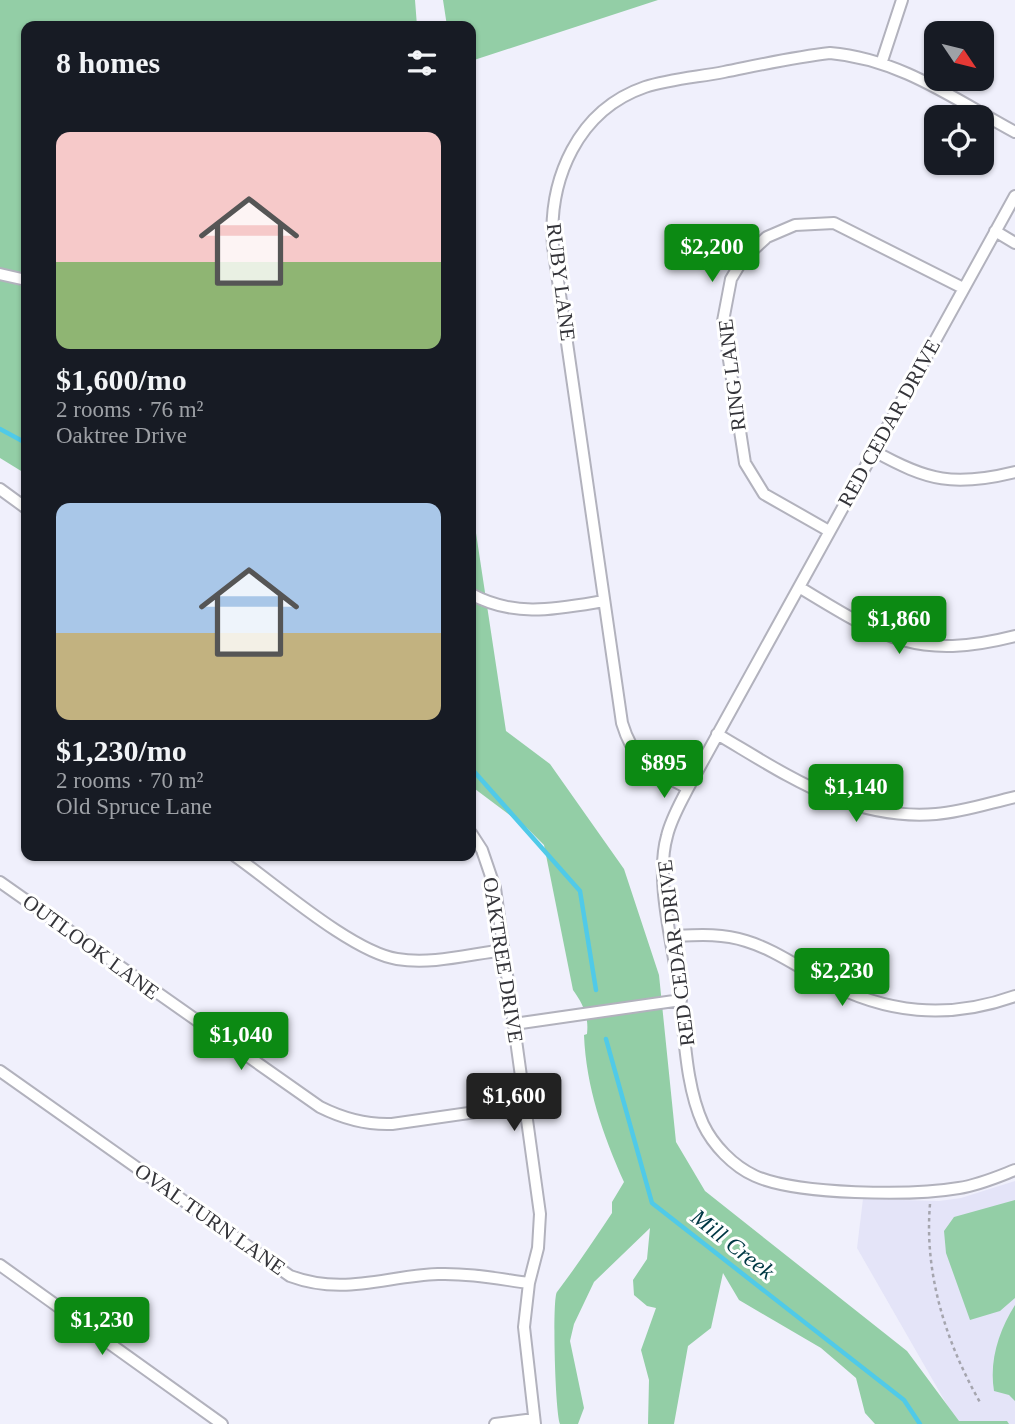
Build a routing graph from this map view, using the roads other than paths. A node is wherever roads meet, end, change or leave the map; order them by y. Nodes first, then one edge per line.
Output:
1 (902, 0) edge
2 (882, 61) junction
3 (1015, 132) edge
4 (1015, 195) edge
5 (995, 231) junction
6 (1015, 243) edge
7 (0, 274) edge
8 (21, 279) edge
9 (963, 288) junction
10 (874, 451) junction
11 (1015, 472) edge
12 (0, 489) edge
13 (21, 504) edge
14 (829, 531) junction
15 (799, 587) junction
16 (476, 596) edge
17 (604, 601) junction
18 (1015, 636) edge
19 (717, 734) junction
20 (688, 788) junction
21 (1015, 797) edge
22 (476, 841) edge
23 (242, 861) edge
24 (0, 882) edge
25 (671, 936) junction
26 (504, 950) junction
27 (1015, 996) edge
28 (681, 1000) junction
29 (514, 1024) junction
30 (0, 1071) edge
31 (525, 1105) junction
32 (1015, 1170) edge
33 (0, 1265) edge
34 (529, 1283) junction
35 (534, 1421) edge
36 (222, 1424) edge
37 (495, 1424) edge

1 - 2 street
2 - 3 street, RUBY LANE
2 - 17 street, RUBY LANE
4 - 5 street, RED CEDAR DRIVE
5 - 6 street
5 - 9 street, RED CEDAR DRIVE
7 - 8 street
9 - 10 street, RED CEDAR DRIVE
9 - 14 street, RING LANE
10 - 11 street
10 - 14 street, RED CEDAR DRIVE
12 - 13 street
14 - 15 street, RED CEDAR DRIVE
15 - 18 street
15 - 19 street, RED CEDAR DRIVE
16 - 17 street
17 - 20 street, RUBY LANE
19 - 20 street, RED CEDAR DRIVE
19 - 21 street
20 - 25 street, RED CEDAR DRIVE
22 - 26 street, OAKTREE DRIVE
23 - 26 street
24 - 31 street, OUTLOOK LANE
25 - 27 street
25 - 28 street, RED CEDAR DRIVE
26 - 29 street, OAKTREE DRIVE
28 - 29 street
28 - 32 street, RED CEDAR DRIVE
29 - 31 street, OAKTREE DRIVE
30 - 34 street, OVAL TURN LANE
31 - 34 street, OAKTREE DRIVE
33 - 36 street
34 - 35 street, OAKTREE DRIVE
35 - 37 street

